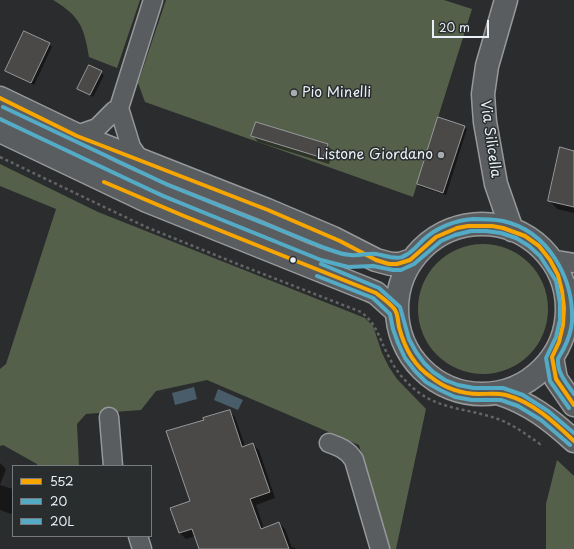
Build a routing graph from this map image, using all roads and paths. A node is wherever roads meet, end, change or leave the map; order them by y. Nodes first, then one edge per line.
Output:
1 (153, 0) edge
2 (506, 0) edge
3 (0, 98) edge
4 (119, 108) junction
5 (0, 112) edge
6 (0, 131) edge
7 (77, 135) junction
8 (0, 157) edge
9 (140, 160) junction
10 (496, 184) junction
11 (471, 225) junction
12 (512, 230) junction
13 (550, 258) junction
14 (376, 260) junction
15 (412, 260) junction
16 (574, 263) edge
17 (570, 294) edge
18 (396, 311) junction
19 (552, 357) junction
20 (498, 393) junction
21 (574, 405) edge
22 (108, 417) dead end
23 (553, 422) junction
24 (574, 441) edge
25 (329, 443) dead end
26 (113, 465) edge
27 (138, 537) edge
28 (142, 549) edge
29 (380, 549) edge

1 - 4 street
2 - 10 street, Via Silicella
3 - 7 street
4 - 7 street
4 - 9 street
5 - 14 lane
6 - 18 street
7 - 9 street
8 - 23 path
9 - 14 street
10 - 11 street, Via Silicella
10 - 12 street, Via Silicella
11 - 12 street
11 - 15 street
12 - 13 street
13 - 16 street
13 - 17 street
14 - 15 street
15 - 18 street
17 - 19 street
18 - 20 street
19 - 20 street
19 - 21 street
20 - 23 street
22 - 26 street
23 - 24 street
25 - 29 street
27 - 28 street

